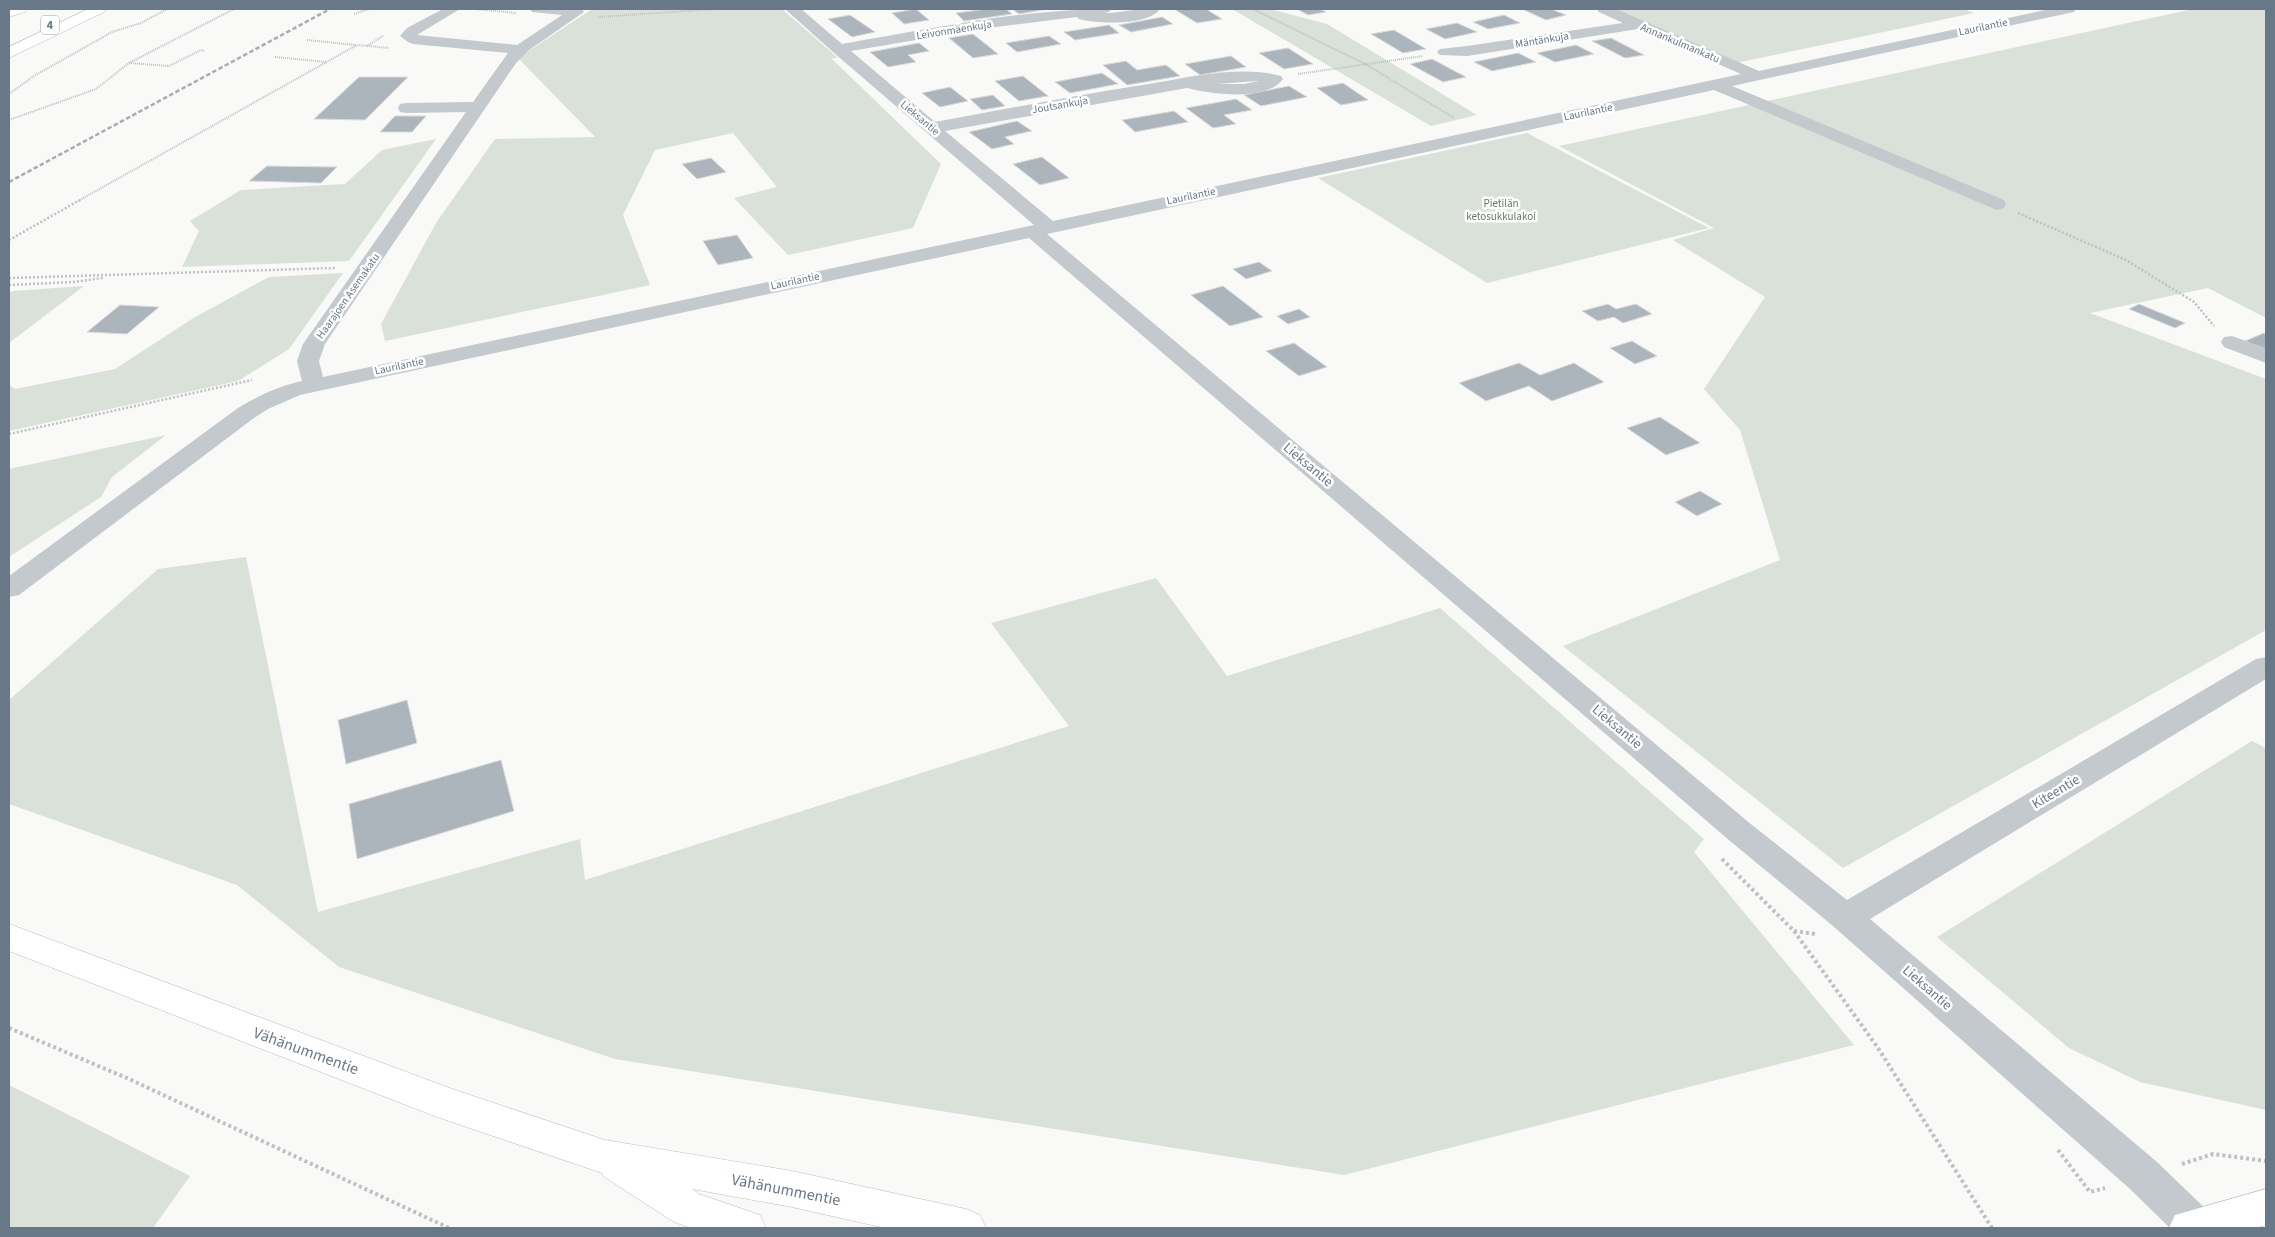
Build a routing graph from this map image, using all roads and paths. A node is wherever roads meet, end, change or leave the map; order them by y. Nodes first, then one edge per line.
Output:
1 (20, 9) edge
2 (91, 9) edge
3 (99, 9) edge
4 (167, 9) edge
5 (234, 9) edge
6 (369, 9) edge
7 (453, 9) edge
8 (537, 9) edge
9 (717, 9) edge
10 (792, 9) edge
11 (1104, 9) edge
12 (1153, 9) edge
13 (1253, 9) edge
14 (1604, 9) edge
15 (2069, 9) edge
16 (576, 12) edge
17 (9, 13) edge
18 (1070, 13) junction
19 (354, 14) dead end
20 (1638, 25) junction
21 (307, 40) dead end
22 (9, 42) edge
23 (357, 45) junction
24 (396, 49) dead end
25 (838, 49) junction
26 (204, 51) dead end
27 (1445, 52) joint
28 (9, 53) edge
29 (516, 53) junction
30 (275, 57) dead end
31 (327, 62) junction
32 (128, 63) junction
33 (1367, 65) junction
34 (1756, 75) junction
35 (1274, 77) joint
36 (1716, 85) junction
37 (9, 94) edge
38 (478, 107) junction
39 (406, 108) dead end
40 (1456, 119) dead end
41 (9, 120) edge
42 (932, 128) junction
43 (1997, 204) joint
44 (1040, 229) junction
45 (9, 240) edge
46 (369, 267) junction
47 (106, 276) junction
48 (9, 278) edge
49 (9, 285) edge
50 (2232, 342) joint
51 (2266, 356) edge
52 (314, 384) junction
53 (9, 589) edge
54 (2266, 666) edge
55 (1741, 833) junction
56 (1846, 917) junction
57 (9, 937) edge
58 (9, 1028) edge
59 (605, 1157) junction
60 (2266, 1161) edge
61 (2143, 1175) junction
62 (2266, 1207) edge
63 (703, 1219) edge
64 (2194, 1227) edge
65 (449, 1228) edge
66 (746, 1228) edge
67 (966, 1228) edge
68 (1992, 1228) edge

1 - 17 main road
2 - 22 main road, 4
3 - 28 main road
4 - 37 path
5 - 32 path
6 - 19 path
7 - 29 street
8 - 16 street
9 - 16 path
10 - 25 street, Lieksantie
11 - 18 street, Leivonmäenkuja
12 - 18 street, Leivonmäenkuja
13 - 33 path
14 - 20 street, Annankulmankatu
15 - 34 street, Laurilantie
16 - 29 street
18 - 25 street, Leivonmäenkuja
20 - 27 street, Mäntänkuja
20 - 34 street, Annankulmankatu
21 - 23 path
23 - 24 path
23 - 31 path
25 - 42 street, Lieksantie
26 - 32 path
27 - 33 path
29 - 38 street, Haarajoen Asemakatu
30 - 31 path
31 - 45 path
32 - 41 path
33 - 35 path
33 - 40 path
34 - 36 street, Laurilantie
35 - 42 street, Joutsankuja
36 - 43 street
36 - 44 street, Laurilantie
38 - 39 street
38 - 46 street, Haarajoen Asemakatu
42 - 44 street, Lieksantie
43 - 50 path
44 - 52 street, Laurilantie
44 - 55 street, Lieksantie
46 - 47 path
46 - 52 street, Haarajoen Asemakatu
47 - 48 path
47 - 49 path
50 - 51 street
52 - 53 street
54 - 56 street, Kiteentie
55 - 56 street, Lieksantie
55 - 68 path
56 - 61 street, Lieksantie
57 - 59 main road, Vähänummentie
58 - 65 path
59 - 63 main road, Vähänummentie
59 - 67 main road, Vähänummentie
60 - 61 path
61 - 64 street, Lieksantie
62 - 64 main road
63 - 66 main road, Vähänummentie

